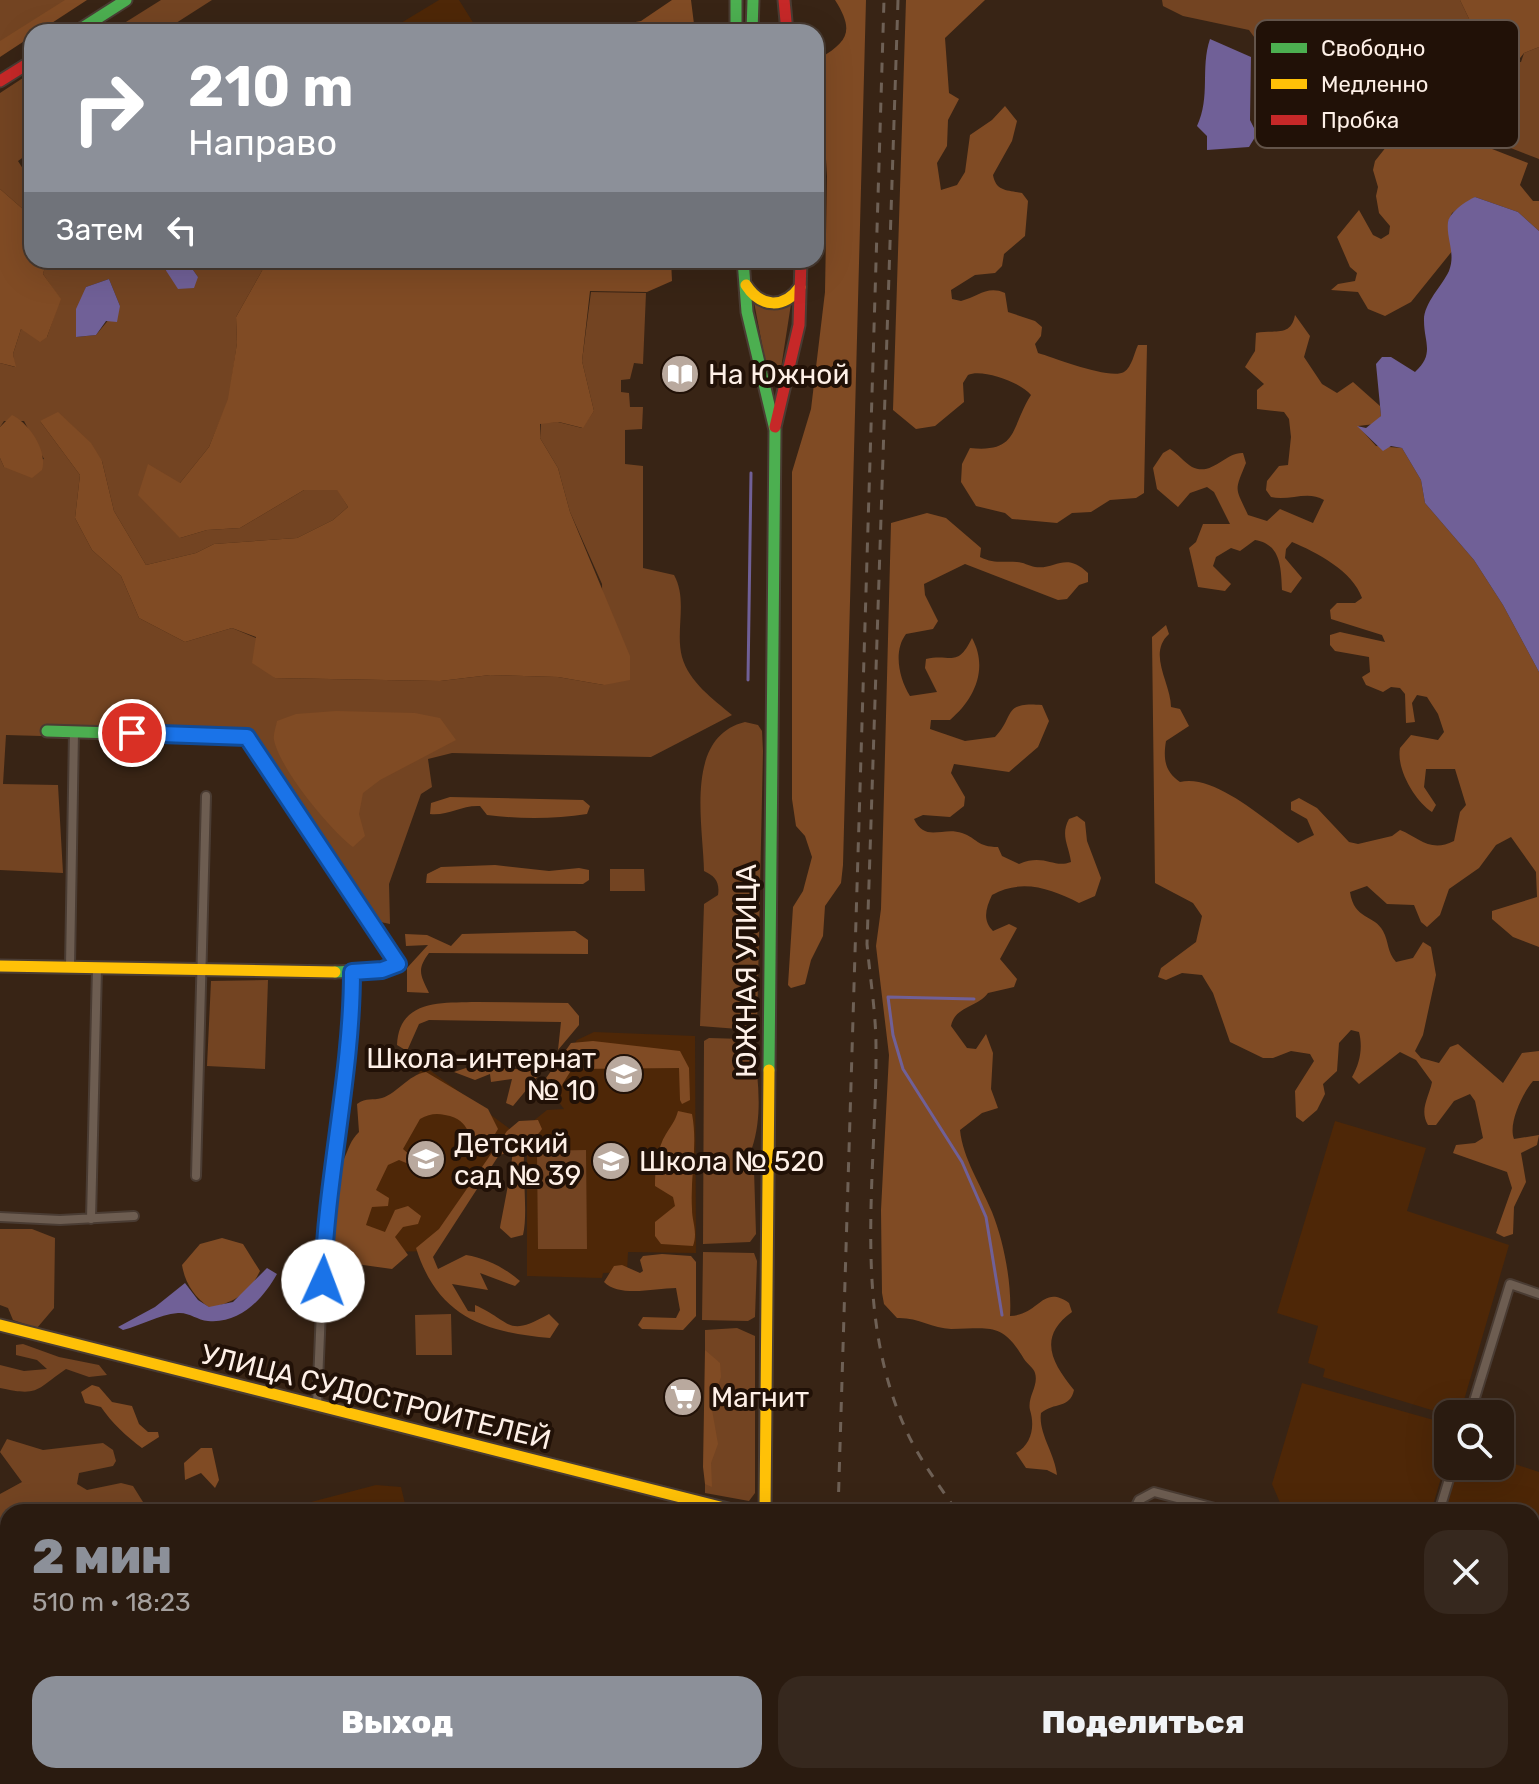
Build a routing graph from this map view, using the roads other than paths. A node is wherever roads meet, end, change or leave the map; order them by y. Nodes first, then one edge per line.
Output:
1 (126, 0) edge
2 (736, 0) edge
3 (753, 0) edge
4 (784, 0) edge
5 (792, 0) edge
6 (88, 24) edge
7 (736, 24) edge
8 (752, 24) edge
9 (788, 24) edge
10 (790, 24) edge
11 (24, 66) edge
12 (0, 81) edge
13 (744, 268) edge
14 (801, 268) edge
15 (745, 278) junction
16 (802, 281) junction
17 (775, 430) junction
18 (47, 731) dead end
19 (74, 731) junction
20 (206, 796) dead end
21 (0, 966) edge
22 (70, 966) junction
23 (97, 968) junction
24 (203, 969) junction
25 (352, 972) junction
26 (196, 1176) dead end
27 (134, 1216) dead end
28 (0, 1217) edge
29 (91, 1219) junction
30 (1539, 1294) edge
31 (0, 1325) edge
32 (1474, 1400) edge
33 (317, 1406) junction
34 (1449, 1480) edge
35 (708, 1504) edge
36 (765, 1504) edge
37 (1138, 1504) edge
38 (1203, 1504) edge
39 (1441, 1504) edge

1 - 6 street
2 - 7 street
3 - 8 street
4 - 9 street
5 - 10 street
11 - 12 street
13 - 15 street
14 - 16 street
15 - 16 street
15 - 17 street
16 - 17 street
17 - 36 street, ЮЖНАЯ УЛИЦА
18 - 19 street
19 - 22 street
19 - 25 street
20 - 24 street
21 - 22 street
22 - 23 street
23 - 24 street
23 - 29 street
24 - 25 street
24 - 26 street
25 - 33 street
27 - 29 street
28 - 29 street
30 - 32 street
31 - 33 street, УЛИЦА СУДОСТРОИТЕЛЕЙ
33 - 35 street, УЛИЦА СУДОСТРОИТЕЛЕЙ
34 - 39 street
37 - 38 street

